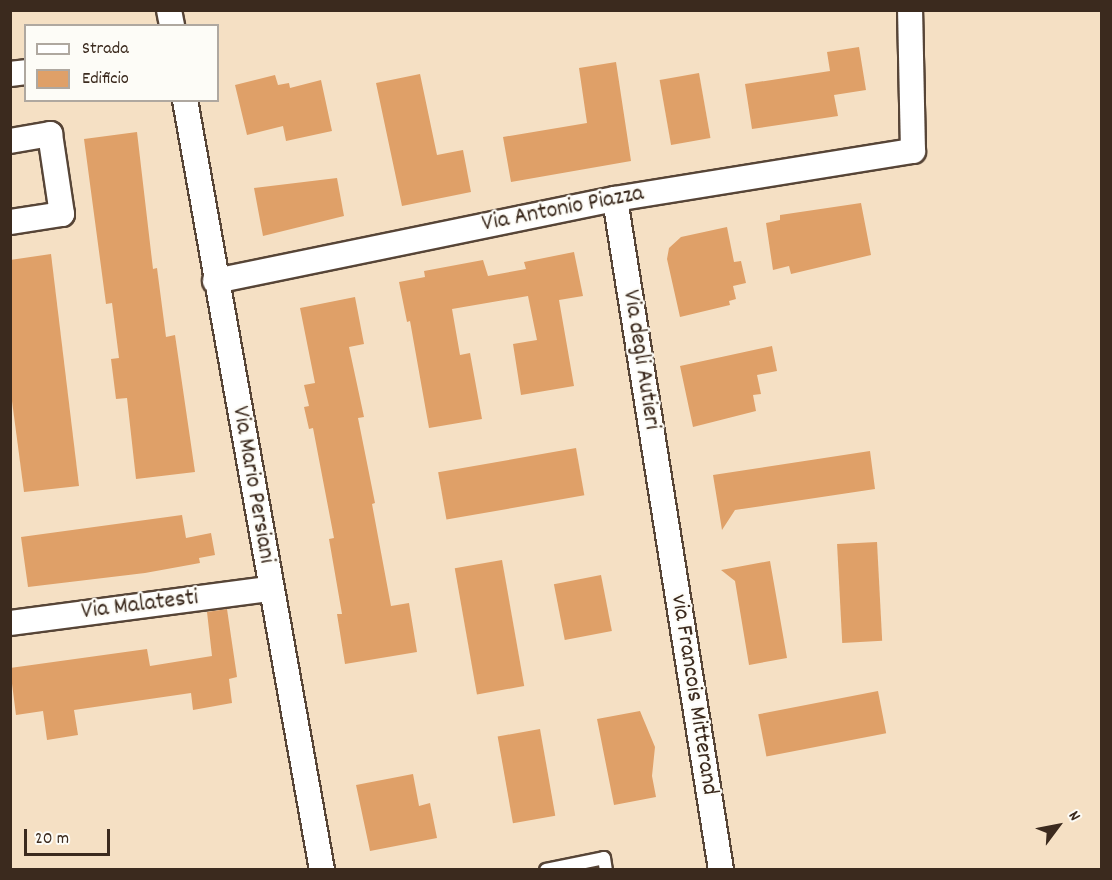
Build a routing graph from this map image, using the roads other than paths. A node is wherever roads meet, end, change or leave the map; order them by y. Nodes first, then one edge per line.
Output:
1 (910, 10) edge
2 (184, 102) edge
3 (10, 141) edge
4 (615, 199) junction
5 (10, 222) edge
6 (215, 281) junction
7 (666, 521) joint
8 (270, 589) junction
9 (10, 623) edge
10 (322, 870) edge
11 (546, 870) edge
12 (606, 870) edge
13 (721, 870) edge

1 - 4 street, Via Antonio Piazza
2 - 6 street, Via Mario Persiani
3 - 5 street
4 - 6 street, Via Antonio Piazza
4 - 7 street, Via degli Autieri
6 - 8 street, Via Mario Persiani
7 - 13 street, via Francois Mitterand
8 - 9 street, Via Malatesti
8 - 10 street, Via Mario Persiani
11 - 12 lane

